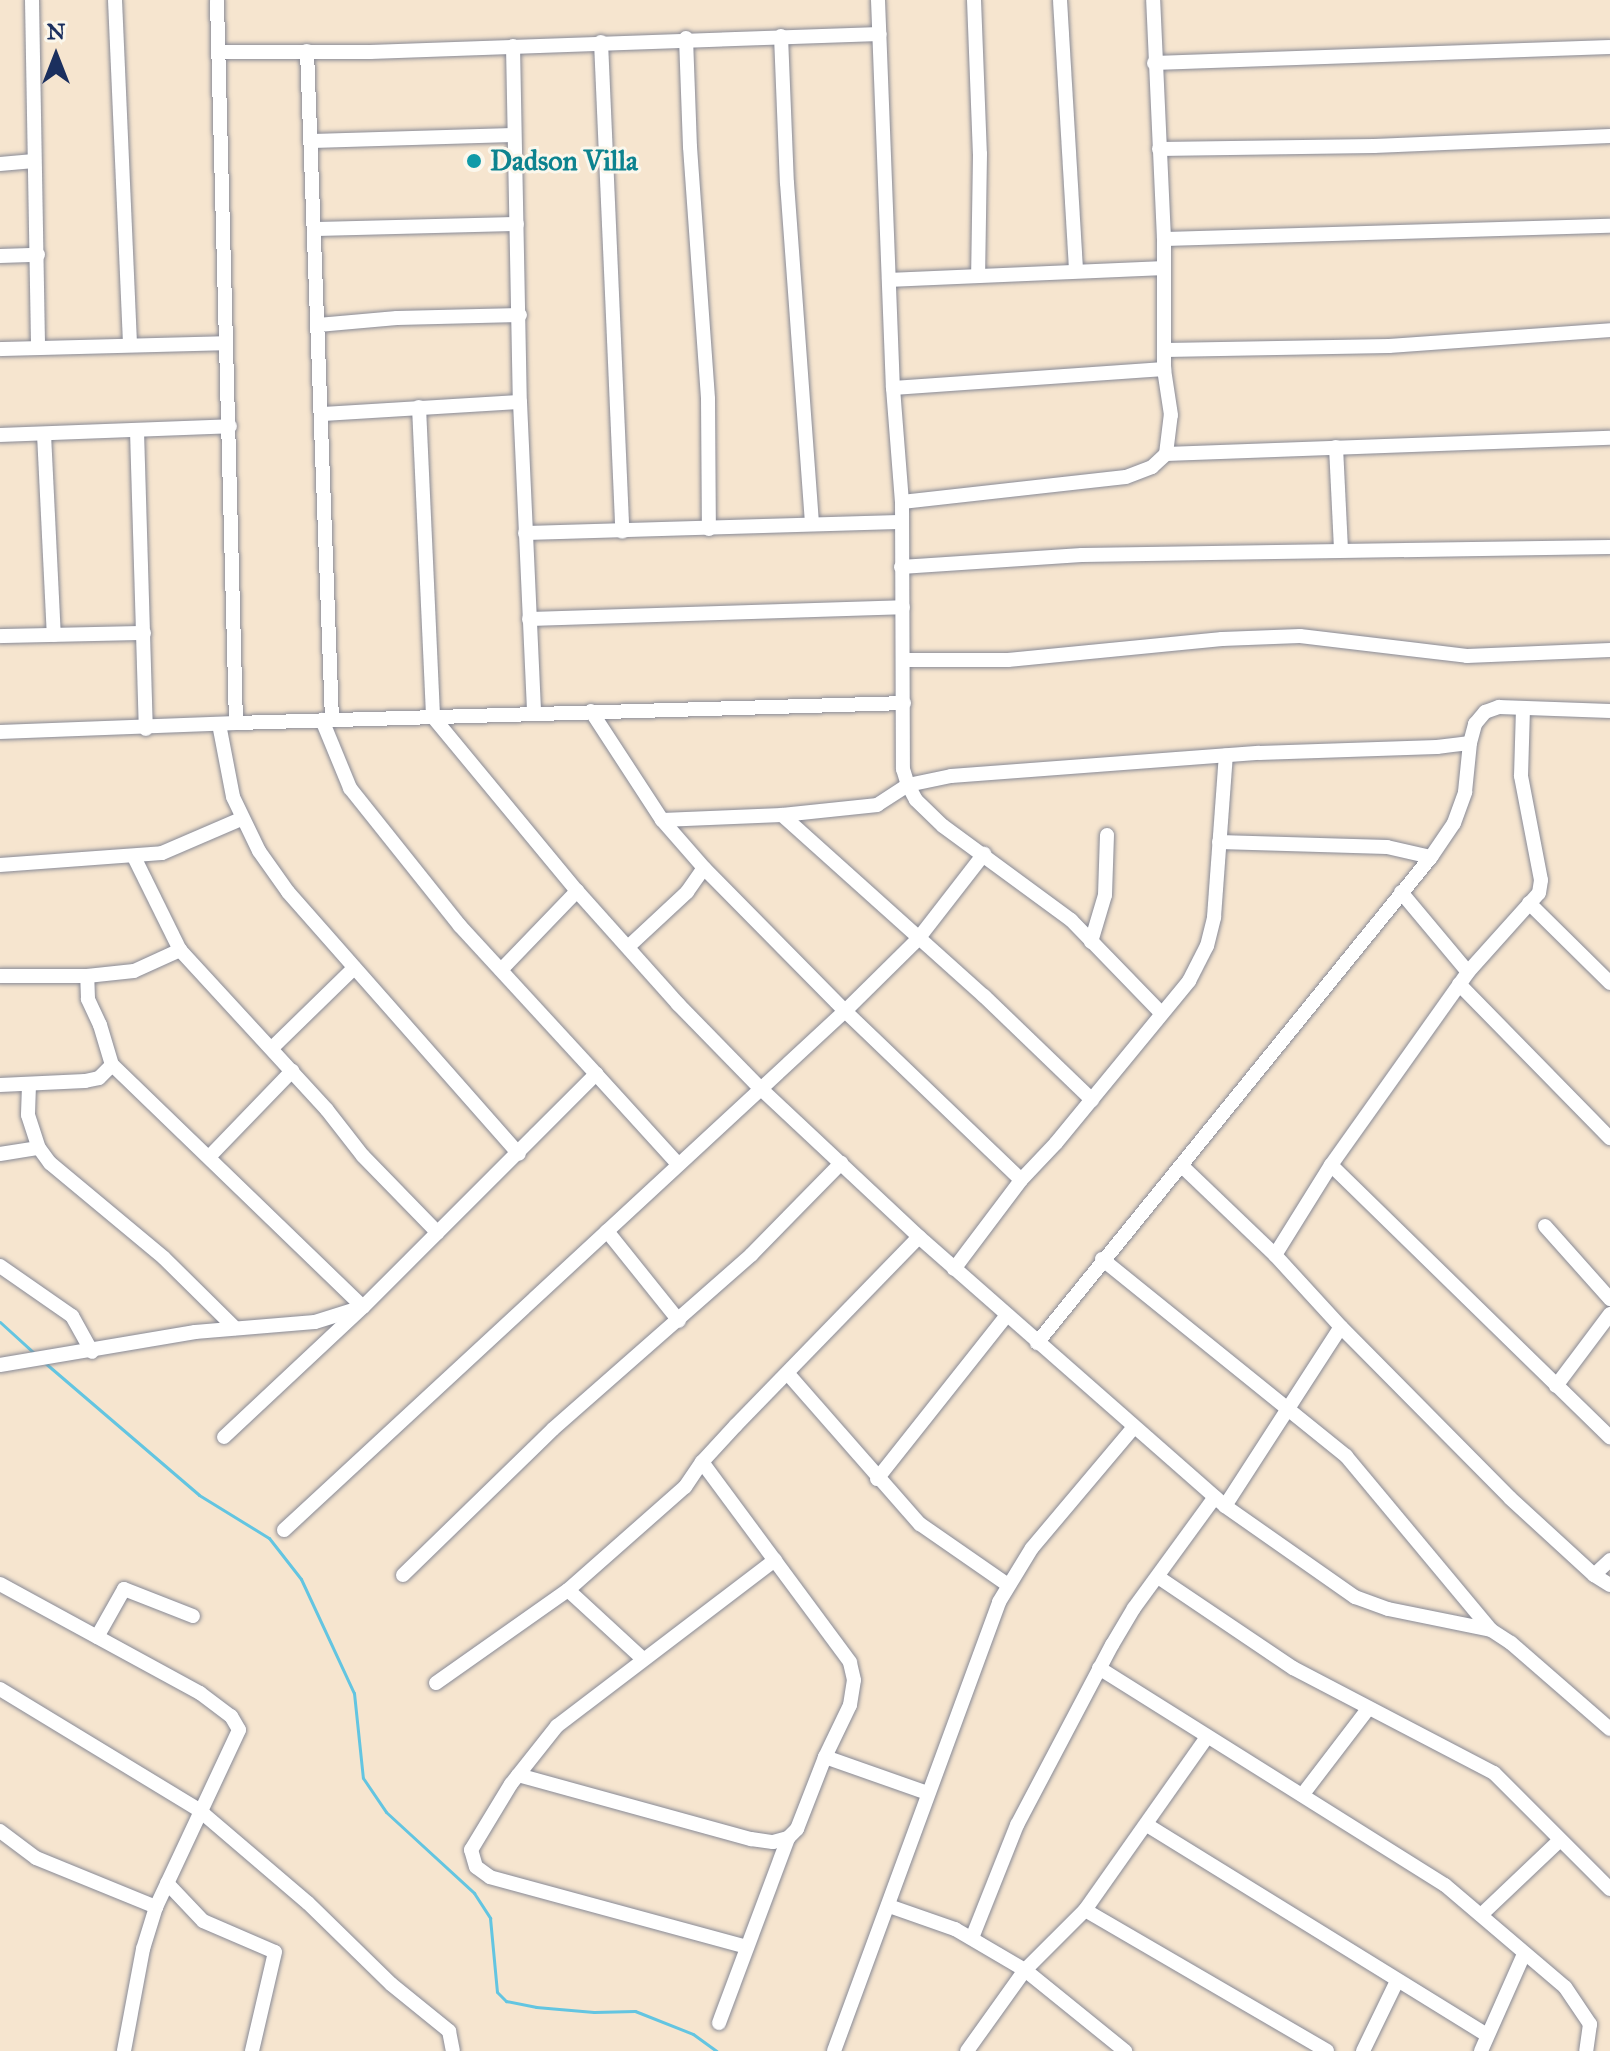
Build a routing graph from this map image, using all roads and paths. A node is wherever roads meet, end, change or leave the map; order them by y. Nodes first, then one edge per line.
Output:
1 (32, 0) edge
2 (115, 0) edge
3 (217, 0) edge
4 (878, 0) edge
5 (974, 0) edge
6 (1060, 0) edge
7 (1153, 0) edge
8 (880, 34) junction
9 (781, 36) junction
10 (686, 38) junction
11 (601, 42) junction
12 (513, 46) junction
13 (1610, 47) edge
14 (307, 51) junction
15 (218, 52) junction
16 (1154, 63) junction
17 (514, 135) junction
18 (1610, 136) edge
19 (311, 141) junction
20 (1159, 149) junction
21 (34, 161) junction
22 (0, 164) edge
23 (517, 224) junction
24 (1610, 226) edge
25 (314, 229) junction
26 (1164, 239) junction
27 (38, 255) junction
28 (0, 256) edge
29 (1164, 268) junction
30 (1076, 271) junction
31 (978, 275) junction
32 (889, 280) junction
33 (520, 315) junction
34 (318, 325) junction
35 (1610, 330) edge
36 (226, 343) junction
37 (130, 344) junction
38 (38, 347) junction
39 (0, 349) edge
40 (1165, 350) junction
41 (1164, 369) junction
42 (893, 388) junction
43 (520, 402) junction
44 (419, 407) junction
45 (322, 414) junction
46 (230, 426) junction
47 (137, 431) junction
48 (44, 434) junction
49 (0, 435) edge
50 (1610, 438) edge
51 (1336, 447) junction
52 (1166, 454) junction
53 (902, 502) junction
54 (900, 522) junction
55 (812, 524) junction
56 (709, 529) junction
57 (622, 532) junction
58 (525, 533) junction
59 (1610, 547) edge
60 (1341, 548) junction
61 (901, 567) junction
62 (903, 607) junction
63 (529, 619) junction
64 (144, 633) junction
65 (54, 635) junction
66 (0, 636) edge
67 (1610, 650) edge
68 (905, 660) junction
69 (904, 703) junction
70 (1523, 708) junction
71 (534, 711) junction
72 (591, 711) junction
73 (1610, 711) edge
74 (433, 717) junction
75 (327, 720) junction
76 (236, 723) junction
77 (219, 724) junction
78 (146, 729) junction
79 (0, 732) edge
80 (1470, 743) junction
81 (1226, 755) junction
82 (908, 785) junction
83 (782, 815) junction
84 (241, 819) junction
85 (662, 820) junction
86 (1107, 835) dead end
87 (1219, 842) junction
88 (984, 854) junction
89 (134, 857) junction
90 (1431, 857) junction
91 (0, 865) edge
92 (704, 868) junction
93 (577, 891) junction
94 (1401, 892) junction
95 (1529, 903) junction
96 (918, 939) junction
97 (1091, 942) junction
98 (628, 947) junction
99 (180, 950) junction
100 (354, 968) junction
101 (501, 970) junction
102 (0, 976) edge
103 (87, 976) junction
104 (1464, 978) junction
105 (1610, 983) edge
106 (845, 1011) junction
107 (1161, 1013) junction
108 (272, 1048) junction
109 (112, 1065) junction
110 (292, 1071) junction
111 (596, 1074) junction
112 (0, 1085) edge
113 (29, 1085) junction
114 (760, 1088) junction
115 (1092, 1100) junction
116 (1610, 1138) edge
117 (39, 1148) junction
118 (0, 1154) edge
119 (519, 1154) junction
120 (209, 1157) junction
121 (677, 1163) junction
122 (841, 1163) junction
123 (1331, 1165) junction
124 (1183, 1167) junction
125 (1021, 1180) junction
126 (1545, 1226) dead end
127 (607, 1231) junction
128 (438, 1233) junction
129 (919, 1237) junction
130 (1275, 1255) junction
131 (1102, 1259) junction
132 (0, 1266) edge
133 (954, 1269) junction
134 (1610, 1299) edge
135 (363, 1307) junction
136 (1610, 1314) edge
137 (1006, 1316) junction
138 (679, 1321) junction
139 (1341, 1327) junction
140 (235, 1328) junction
141 (1037, 1343) junction
142 (92, 1352) junction
143 (0, 1365) edge
144 (788, 1374) junction
145 (1556, 1386) junction
146 (1288, 1408) junction
147 (1133, 1428) junction
148 (224, 1437) dead end
149 (1610, 1437) edge
150 (702, 1462) junction
151 (877, 1479) junction
152 (1220, 1502) junction
153 (284, 1530) dead end
154 (775, 1560) junction
155 (1610, 1560) edge
156 (403, 1575) dead end
157 (1594, 1575) junction
158 (1158, 1577) junction
159 (0, 1584) edge
160 (1008, 1585) junction
161 (1610, 1585) edge
162 (568, 1590) junction
163 (193, 1616) dead end
164 (1491, 1630) junction
165 (97, 1637) junction
166 (643, 1659) junction
167 (1099, 1668) junction
168 (436, 1683) dead end
169 (0, 1689) edge
170 (1368, 1709) junction
171 (1610, 1729) edge
172 (1207, 1737) junction
173 (825, 1757) junction
174 (518, 1775) junction
175 (927, 1793) junction
176 (1303, 1794) junction
177 (199, 1810) junction
178 (1147, 1825) junction
179 (0, 1831) edge
180 (788, 1838) junction
181 (1559, 1841) junction
182 (167, 1883) junction
183 (1610, 1889) edge
184 (889, 1906) junction
185 (156, 1907) junction
186 (1085, 1910) junction
187 (1481, 1915) junction
188 (972, 1938) junction
189 (747, 1947) junction
190 (1524, 1954) junction
191 (1025, 1970) junction
192 (1397, 1981) junction
193 (719, 2023) dead end
194 (1487, 2035) junction
195 (124, 2051) edge
196 (252, 2051) edge
197 (453, 2051) edge
198 (834, 2051) edge
199 (967, 2051) edge
200 (1125, 2051) edge
201 (1327, 2051) edge
202 (1363, 2051) edge
203 (1481, 2051) edge
204 (1586, 2051) edge

1 - 21 street
2 - 37 street
3 - 15 street
4 - 8 street
5 - 31 street
6 - 30 street
7 - 16 street
8 - 9 street
8 - 32 street
9 - 10 street
9 - 55 street
10 - 11 street
10 - 56 street
11 - 12 street
11 - 57 street
12 - 14 street
12 - 17 street
13 - 16 street
14 - 15 street
14 - 19 street
15 - 36 street
16 - 20 street
17 - 19 street
17 - 23 street
18 - 20 street
19 - 25 street
20 - 26 street
21 - 22 street
21 - 27 street
23 - 25 street
23 - 33 street
24 - 26 street
25 - 34 street
26 - 29 street
27 - 28 street
27 - 38 street
29 - 30 street
29 - 40 street
30 - 31 street
31 - 32 street
32 - 42 street
33 - 34 street
33 - 43 street
34 - 45 street
35 - 40 street
36 - 37 street
36 - 46 street
37 - 38 street
38 - 39 street
40 - 41 street
41 - 42 street
41 - 52 street
42 - 53 street
43 - 44 street
43 - 58 street
44 - 45 street
44 - 74 street
45 - 75 street
46 - 47 street
46 - 76 street
47 - 48 street
47 - 64 street
48 - 49 street
48 - 65 street
50 - 51 street
51 - 52 street
51 - 60 street
52 - 53 street
53 - 54 street
54 - 55 street
54 - 61 street
55 - 56 street
56 - 57 street
57 - 58 street
58 - 63 street
59 - 60 street
60 - 61 street
61 - 62 street
62 - 63 street
62 - 68 street
63 - 71 street
64 - 65 street
64 - 78 street
65 - 66 street
67 - 68 street
68 - 69 street
69 - 72 street
69 - 82 street
70 - 73 street
70 - 80 street
70 - 95 street
71 - 72 street
71 - 74 street
72 - 85 street
74 - 75 street
74 - 93 street
75 - 76 street
75 - 101 street
76 - 77 street
77 - 78 street
77 - 84 street
78 - 79 street
80 - 81 street
80 - 90 street
81 - 82 street
81 - 87 street
82 - 83 street
82 - 88 street
83 - 85 street
83 - 96 street
84 - 89 street
84 - 100 street
85 - 92 street
86 - 97 street
87 - 90 street
87 - 107 street
88 - 96 street
88 - 97 street
89 - 91 street
89 - 99 street
90 - 94 street
92 - 98 street
92 - 106 street
93 - 98 street
93 - 101 street
94 - 104 street
94 - 124 street
95 - 104 street
95 - 105 street
96 - 106 street
96 - 115 street
97 - 107 street
98 - 114 street
99 - 103 street
99 - 108 street
100 - 108 street
100 - 119 street
101 - 111 street
102 - 103 street
103 - 109 street
104 - 116 street
104 - 123 street
106 - 114 street
106 - 125 street
107 - 115 street
108 - 110 street
109 - 113 street
109 - 120 street
110 - 120 street
110 - 128 street
111 - 119 street
111 - 121 street
112 - 113 street
113 - 117 street
114 - 121 street
114 - 122 street
115 - 125 street
117 - 118 street
117 - 140 street
119 - 128 street
120 - 135 street
121 - 127 street
122 - 129 street
122 - 138 street
123 - 130 street
123 - 145 street
124 - 130 street
124 - 131 street
125 - 133 street
126 - 134 street
127 - 138 street
127 - 153 street
128 - 135 street
129 - 133 street
129 - 144 street
130 - 139 street
131 - 141 street
131 - 146 street
132 - 142 street
133 - 137 street
135 - 140 street
135 - 148 street
136 - 145 street
137 - 141 street
137 - 151 street
138 - 156 street
139 - 146 street
139 - 157 street
140 - 142 street
141 - 147 street
142 - 143 street
144 - 150 street
144 - 151 street
145 - 149 street
146 - 152 street
146 - 164 street
147 - 152 street
147 - 160 street
150 - 154 street
150 - 162 street
151 - 160 street
152 - 158 street
152 - 164 street
154 - 166 street
154 - 173 street
155 - 157 street
157 - 161 street
158 - 167 street
158 - 170 street
159 - 165 street
160 - 175 street
162 - 166 street
162 - 168 street
163 - 165 street
164 - 171 street
165 - 177 street
166 - 174 street
167 - 172 street
167 - 188 street
169 - 177 street
170 - 176 street
170 - 181 street
172 - 176 street
172 - 178 street
173 - 175 street
173 - 180 street
174 - 180 street
174 - 189 street
175 - 184 street
176 - 187 street
177 - 182 street
177 - 197 street
178 - 186 street
178 - 192 street
179 - 185 street
180 - 189 street
181 - 183 street
181 - 187 street
182 - 185 street
182 - 196 street
184 - 188 street
184 - 198 street
185 - 195 street
186 - 191 street
186 - 201 street
187 - 190 street
188 - 191 street
189 - 193 street
190 - 194 street
190 - 204 street
191 - 199 street
191 - 200 street
192 - 194 street
192 - 202 street
194 - 203 street

